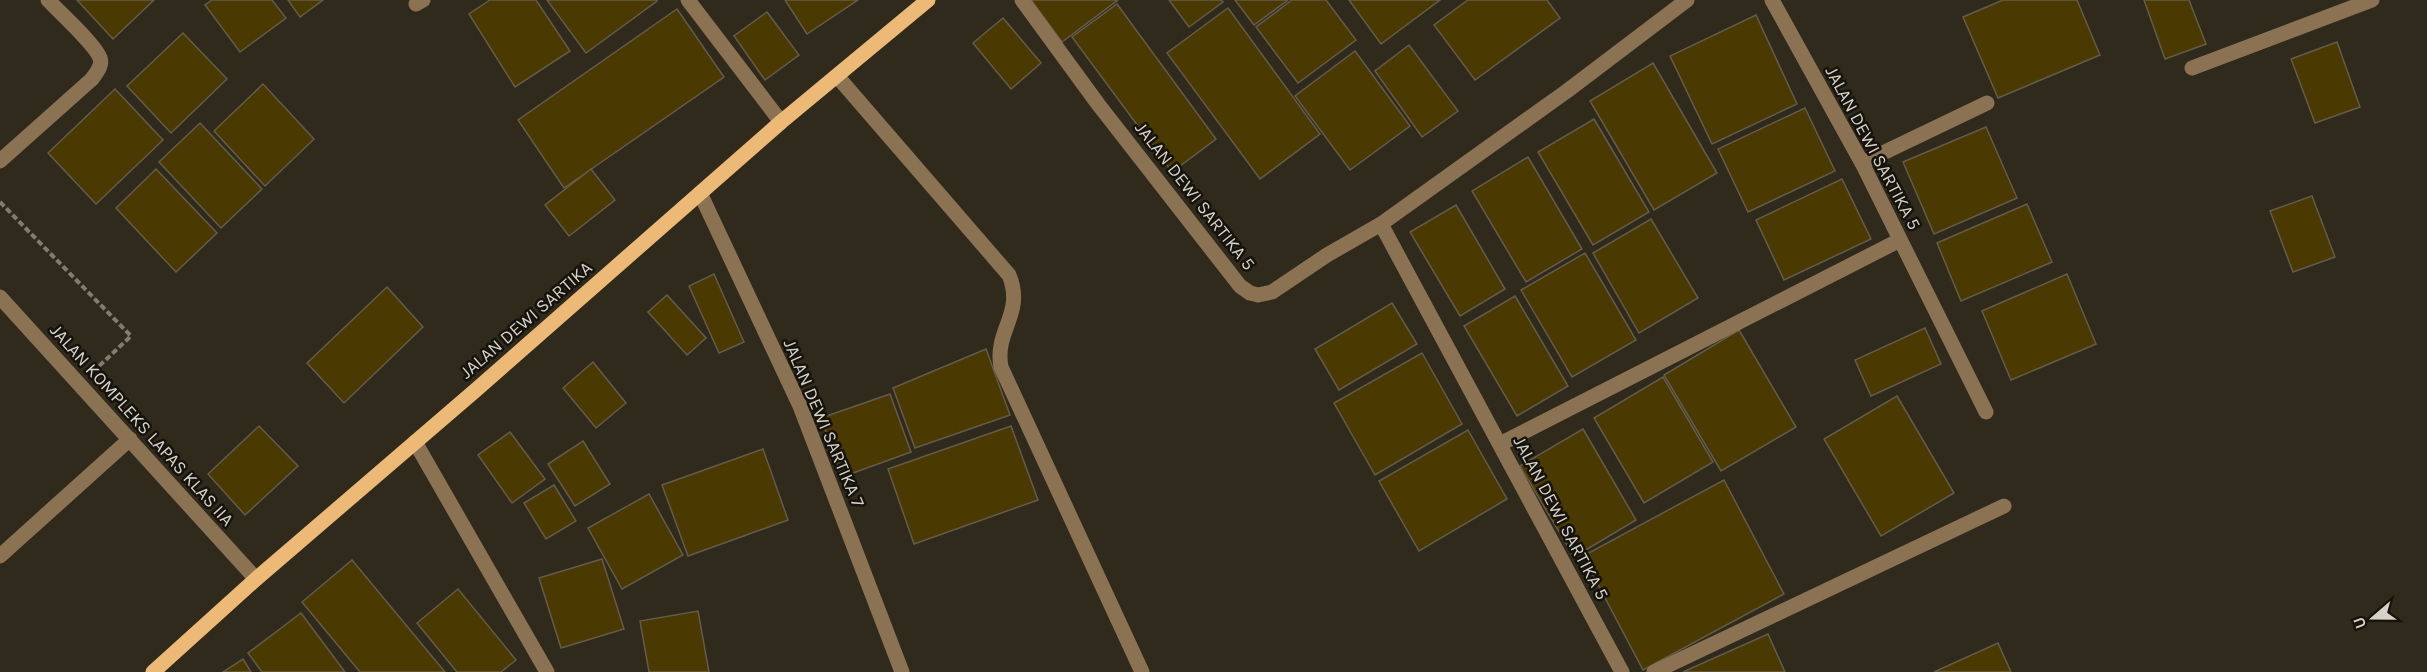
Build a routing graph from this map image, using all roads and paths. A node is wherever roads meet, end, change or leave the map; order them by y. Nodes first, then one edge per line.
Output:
1 (48, 0) edge
2 (688, 0) edge
3 (928, 0) edge
4 (1022, 0) edge
5 (1687, 0) edge
6 (1772, 0) edge
7 (2372, 0) edge
8 (2192, 68) dead end
9 (837, 76) junction
10 (1987, 103) dead end
11 (781, 122) junction
12 (0, 161) edge
13 (1862, 163) junction
14 (700, 193) junction
15 (0, 202) edge
16 (1381, 224) junction
17 (1900, 240) junction
18 (0, 297) edge
19 (80, 384) junction
20 (1986, 412) dead end
21 (130, 439) junction
22 (415, 442) junction
23 (1500, 444) junction
24 (2004, 506) dead end
25 (0, 556) edge
26 (256, 579) junction
27 (153, 672) edge
28 (547, 672) edge
29 (902, 672) edge
30 (1142, 672) edge
31 (1622, 672) edge
32 (1654, 672) edge

1 - 12 street
2 - 11 street
3 - 9 main road, JALAN DEWI SARTIKA
4 - 16 street, JALAN DEWI SARTIKA 5
5 - 16 street, JALAN DEWI SARTIKA 5
6 - 13 street, JALAN DEWI SARTIKA 5
7 - 8 street
9 - 11 main road, JALAN DEWI SARTIKA
9 - 30 street
10 - 13 street
11 - 14 main road, JALAN DEWI SARTIKA
13 - 17 street, JALAN DEWI SARTIKA 5
14 - 22 main road, JALAN DEWI SARTIKA
14 - 29 street, JALAN DEWI SARTIKA 7
15 - 19 path
16 - 23 street, JALAN DEWI SARTIKA 5
17 - 20 street, JALAN DEWI SARTIKA 5
17 - 23 street
18 - 19 street, JALAN KOMPLEKS LAPAS KLAS IIA
19 - 21 street, JALAN KOMPLEKS LAPAS KLAS IIA
21 - 25 street
21 - 26 street, JALAN KOMPLEKS LAPAS KLAS IIA
22 - 26 main road, JALAN DEWI SARTIKA
22 - 28 street
23 - 31 street, JALAN DEWI SARTIKA 5
24 - 32 street
26 - 27 main road, JALAN DEWI SARTIKA

